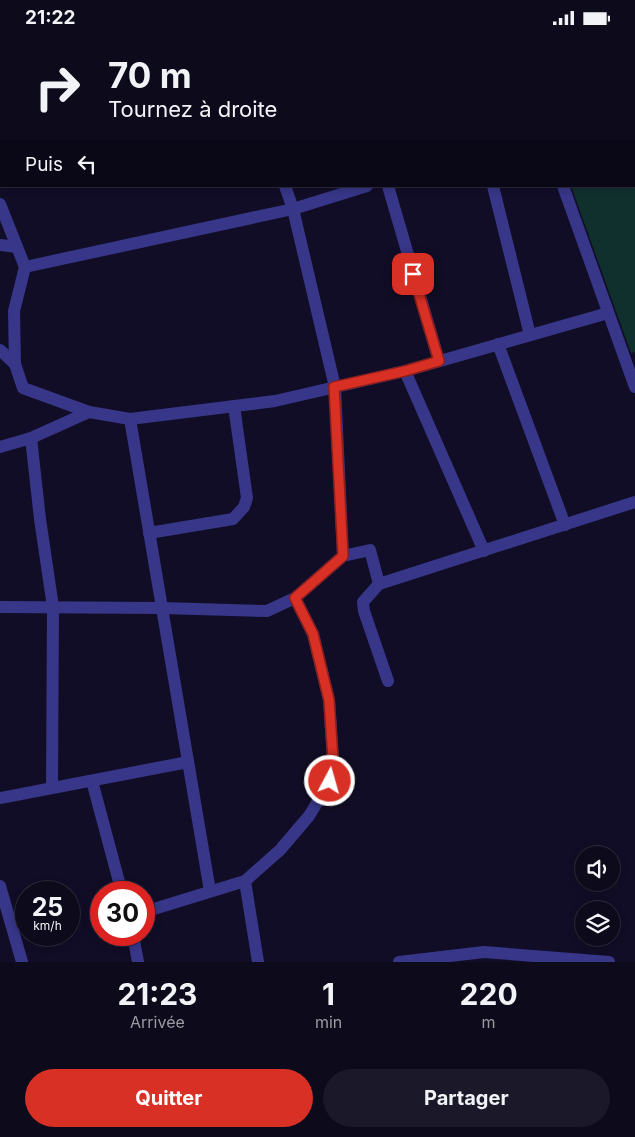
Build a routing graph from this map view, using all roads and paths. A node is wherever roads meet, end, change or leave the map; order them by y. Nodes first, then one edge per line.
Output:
1 (285, 187) edge
2 (364, 187) edge
3 (388, 187) edge
4 (493, 187) edge
5 (563, 187) edge
6 (0, 204) edge
7 (293, 209) junction
8 (0, 245) edge
9 (17, 247) junction
10 (25, 267) junction
11 (608, 313) junction
12 (530, 335) junction
13 (498, 344) junction
14 (0, 350) edge
15 (439, 361) junction
16 (15, 364) junction
17 (405, 371) junction
18 (334, 387) junction
19 (635, 387) edge
20 (234, 406) junction
21 (89, 412) junction
22 (130, 419) junction
23 (31, 438) junction
24 (0, 447) edge
25 (635, 503) edge
26 (565, 525) junction
27 (149, 533) junction
28 (484, 551) junction
29 (343, 556) junction
30 (379, 584) junction
31 (295, 598) junction
32 (0, 607) edge
33 (53, 607) junction
34 (162, 608) junction
35 (388, 681) dead end
36 (188, 762) junction
37 (92, 781) junction
38 (52, 788) junction
39 (0, 799) edge
40 (119, 881) edge
41 (245, 881) junction
42 (0, 886) edge
43 (210, 891) junction
44 (155, 908) edge
45 (135, 946) edge
46 (485, 957) edge
47 (22, 962) edge
48 (138, 962) edge
49 (258, 962) edge
50 (399, 962) edge
51 (609, 962) edge

1 - 7 street
2 - 7 street
3 - 15 street
4 - 12 street
5 - 11 street
6 - 9 street
7 - 10 street
7 - 18 street
8 - 9 street
9 - 10 street
10 - 16 street
11 - 12 street
11 - 19 street
12 - 13 street
13 - 15 street
13 - 26 street
14 - 16 street
15 - 17 street
16 - 21 street
17 - 18 street
17 - 28 street
18 - 20 street
18 - 29 street
20 - 22 street
20 - 27 street
21 - 22 street
21 - 23 street
22 - 27 street
23 - 24 street
23 - 33 street
25 - 26 street
26 - 28 street
27 - 34 street
28 - 30 street
29 - 30 street
29 - 31 street
30 - 35 street
31 - 34 street
31 - 41 street
32 - 33 street
33 - 34 street
33 - 38 street
34 - 36 street
36 - 37 street
36 - 43 street
37 - 38 street
37 - 40 street
38 - 39 street
41 - 43 street
41 - 49 street
42 - 47 street
43 - 44 street
45 - 48 street
46 - 50 street
46 - 51 street

